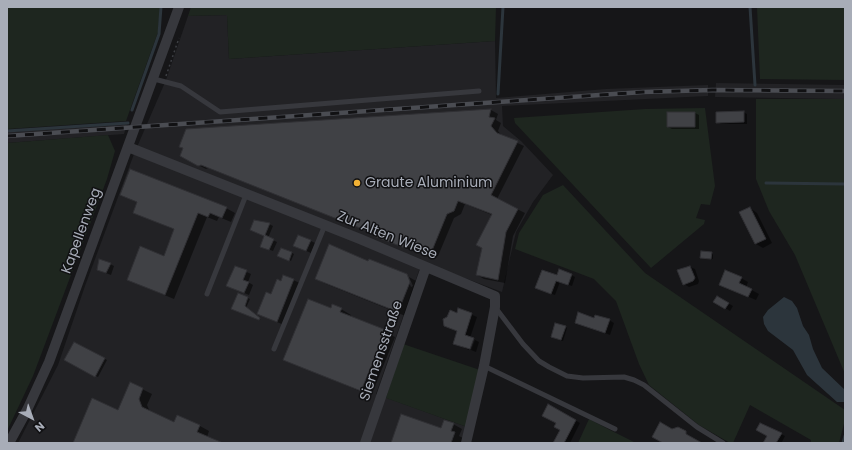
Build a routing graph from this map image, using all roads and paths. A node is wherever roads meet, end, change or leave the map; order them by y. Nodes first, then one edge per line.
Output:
1 (171, 7) edge
2 (179, 7) edge
3 (172, 24) junction
4 (154, 79) junction
5 (479, 91) dead end
6 (128, 147) junction
7 (246, 195) junction
8 (325, 226) junction
9 (426, 267) junction
10 (207, 294) dead end
11 (495, 307) junction
12 (274, 350) dead end
13 (484, 366) junction
14 (615, 430) dead end
15 (9, 443) edge
16 (365, 443) edge
17 (466, 443) edge
18 (723, 443) edge

1 - 3 street, Kapellenweg
2 - 3 street, Kapellenweg
3 - 4 street, Kapellenweg
4 - 5 lane
4 - 6 street, Kapellenweg
6 - 7 street, Zur Alten Wiese
6 - 15 street, Kapellenweg
7 - 8 street, Zur Alten Wiese
7 - 10 lane
8 - 9 street, Zur Alten Wiese
8 - 12 lane
9 - 11 street, Zur Alten Wiese
9 - 16 street, Siemensstraße
11 - 13 street
11 - 18 lane
13 - 14 lane
13 - 17 street

